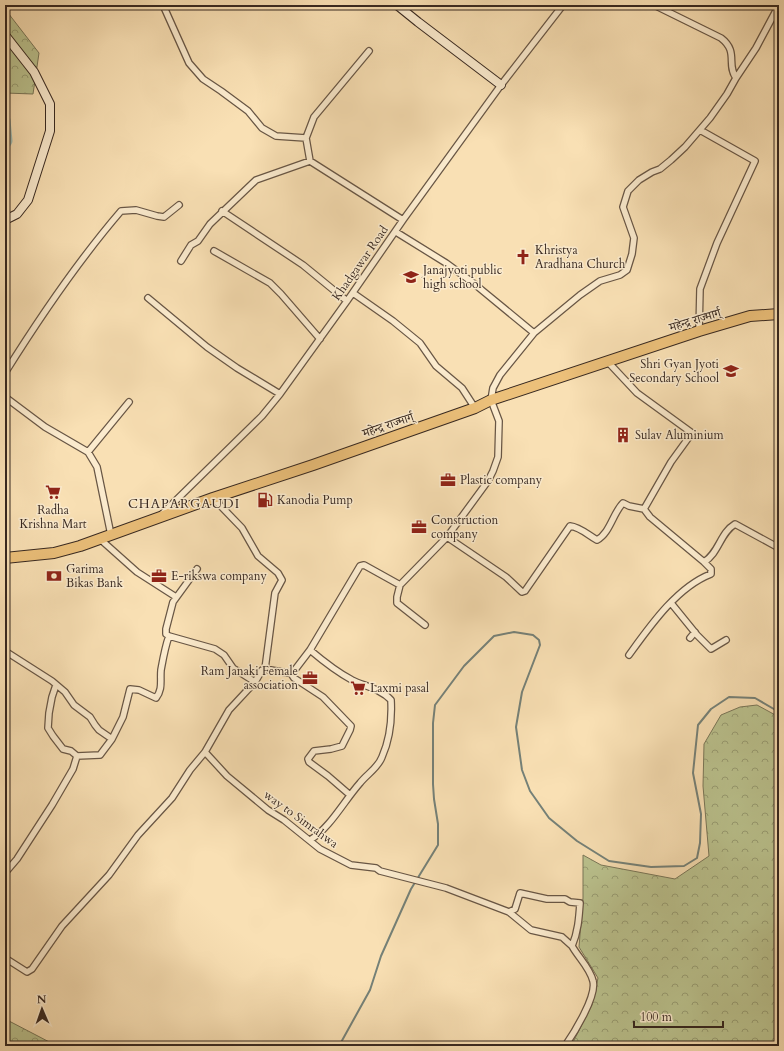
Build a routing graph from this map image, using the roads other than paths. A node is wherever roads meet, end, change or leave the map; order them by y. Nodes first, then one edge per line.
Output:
1 (164, 5) edge
2 (397, 5) edge
3 (563, 5) edge
4 (654, 5) edge
5 (779, 5) edge
6 (5, 34) edge
7 (369, 51) dead end
8 (736, 78) junction
9 (501, 85) junction
10 (700, 130) junction
11 (306, 138) junction
12 (310, 161) junction
13 (179, 205) dead end
14 (222, 212) junction
15 (5, 220) edge
16 (403, 220) junction
17 (396, 232) junction
18 (214, 251) dead end
19 (181, 261) dead end
20 (353, 293) junction
21 (148, 298) dead end
22 (347, 301) junction
23 (779, 314) edge
24 (699, 331) junction
25 (534, 333) junction
26 (320, 339) junction
27 (608, 362) junction
28 (5, 373) edge
29 (280, 394) junction
30 (5, 397) edge
31 (491, 400) junction
32 (129, 402) dead end
33 (475, 408) junction
34 (88, 452) junction
35 (213, 498) junction
36 (644, 509) junction
37 (158, 518) junction
38 (111, 535) junction
39 (447, 537) junction
40 (100, 539) junction
41 (779, 548) edge
42 (5, 558) edge
43 (704, 562) junction
44 (197, 569) dead end
45 (400, 585) junction
46 (176, 597) junction
47 (671, 603) junction
48 (424, 625) dead end
49 (695, 632) junction
50 (169, 636) junction
51 (690, 638) dead end
52 (726, 640) dead end
53 (310, 650) junction
54 (5, 651) edge
55 (629, 655) dead end
56 (266, 669) junction
57 (290, 672) junction
58 (255, 682) junction
59 (56, 685) junction
60 (112, 739) junction
61 (205, 752) junction
62 (77, 756) junction
63 (350, 795) junction
64 (310, 840) junction
65 (5, 873) edge
66 (509, 912) junction
67 (572, 946) junction
68 (5, 958) edge
69 (565, 1046) edge

1 - 11 street
2 - 9 street
3 - 9 street, Khadgawar Road
4 - 8 street
5 - 8 street
6 - 15 street
7 - 11 street
8 - 10 street
9 - 16 street, Khadgawar Road
10 - 24 street
10 - 25 street
11 - 12 street
12 - 14 street
12 - 16 street
13 - 28 street
14 - 19 street
14 - 22 street
16 - 17 street, Khadgawar Road
17 - 20 street, Khadgawar Road
17 - 25 street
18 - 26 street
20 - 22 street, Khadgawar Road
20 - 33 street
21 - 29 street
22 - 26 street, Khadgawar Road
23 - 24 highway, महेन्द्र राज्मार्ग्
24 - 27 highway, महेन्द्र राज्मार्ग्
25 - 31 street
26 - 29 street, Khadgawar Road
27 - 31 highway, महेन्द्र राज्मार्ग्
27 - 36 street
29 - 37 street, Khadgawar Road
30 - 34 street
31 - 33 highway, महेन्द्र राज्मार्ग्
31 - 39 street
32 - 34 street
33 - 35 highway, महेन्द्र राज्मार्ग्
34 - 38 street
35 - 37 highway, महेन्द्र राज्मार्ग्
35 - 56 street
36 - 39 street
36 - 43 street
37 - 38 highway, महेन्द्र राज्मार्ग्
38 - 40 highway, महेन्द्र राज्मार्ग्
39 - 45 street
40 - 42 highway, महेन्द्र राज्मार्ग्
40 - 46 street
41 - 43 street
43 - 47 street
44 - 46 street
45 - 48 street
45 - 53 street
46 - 50 street
47 - 49 street
47 - 55 street
49 - 51 street
49 - 52 street
50 - 58 street
50 - 60 street
53 - 57 street
53 - 63 street
54 - 59 street
56 - 57 street
56 - 58 street
57 - 63 street
58 - 61 street
59 - 60 street
59 - 62 street
60 - 62 street
61 - 64 street, way to Simrahwa
61 - 68 street
62 - 65 street
63 - 64 street
64 - 66 street, way to Simrahwa
66 - 67 street, way to Simrahwa
66 - 67 street
67 - 69 street

